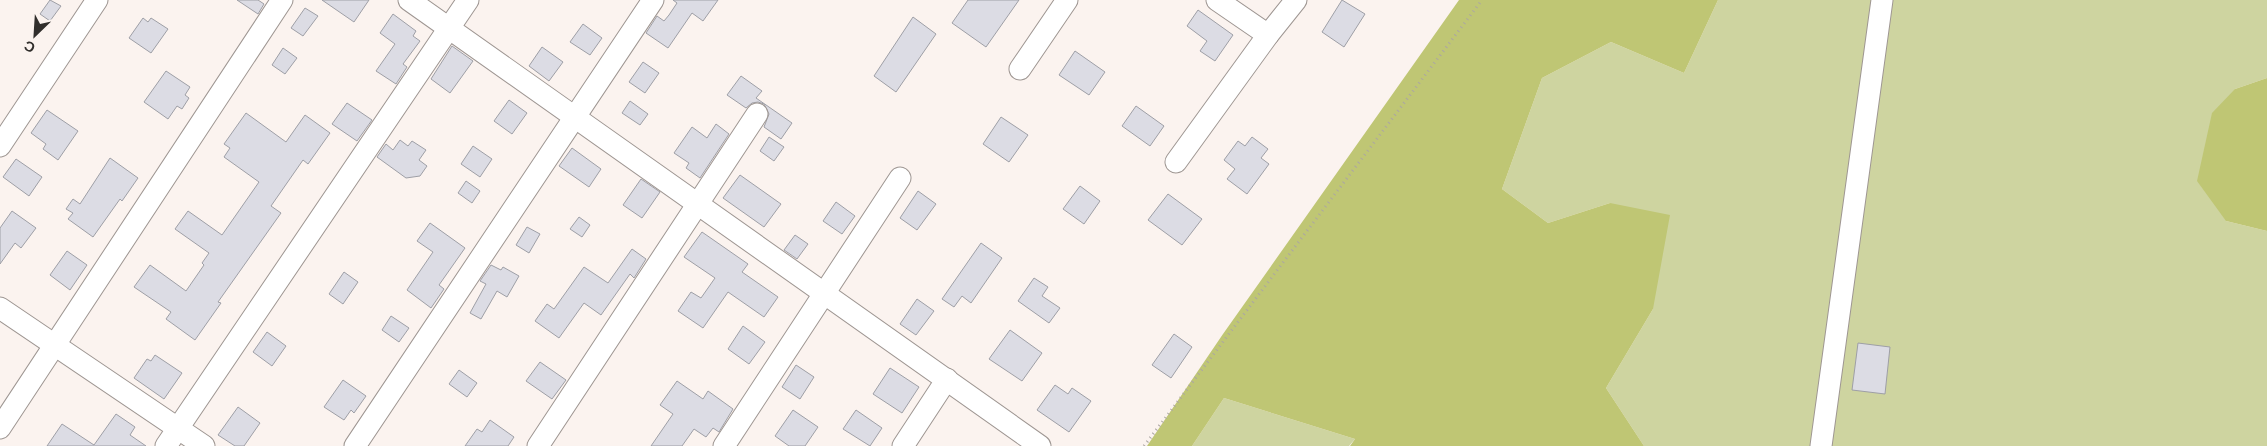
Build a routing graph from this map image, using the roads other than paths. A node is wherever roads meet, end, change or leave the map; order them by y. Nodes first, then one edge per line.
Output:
1 (97, 0) edge
2 (282, 0) edge
3 (409, 0) edge
4 (468, 0) edge
5 (653, 0) edge
6 (1067, 0) edge
7 (1217, 0) edge
8 (1296, 0) edge
9 (1882, 0) edge
10 (449, 28) junction
11 (1268, 35) junction
12 (1020, 69) dead end
13 (758, 114) dead end
14 (574, 116) junction
15 (0, 146) edge
16 (1176, 162) dead end
17 (900, 178) dead end
18 (698, 204) junction
19 (823, 294) junction
20 (0, 308) edge
21 (54, 345) junction
22 (947, 379) junction
23 (0, 428) edge
24 (177, 428) junction
25 (166, 446) edge
26 (204, 446) edge
27 (355, 446) edge
28 (538, 446) edge
29 (724, 446) edge
30 (902, 446) edge
31 (1040, 446) edge
32 (1821, 446) edge

1 - 15 street
2 - 21 street
3 - 10 street
4 - 10 street
5 - 14 street
6 - 12 street
7 - 11 street
8 - 11 street
9 - 32 street
10 - 14 street
10 - 24 street
11 - 16 street
13 - 18 street
14 - 18 street
14 - 27 street
17 - 19 street
18 - 19 street
18 - 28 street
19 - 22 street
19 - 29 street
20 - 21 street
21 - 23 street
21 - 24 street
22 - 30 street
22 - 31 street
24 - 25 street
24 - 26 street

